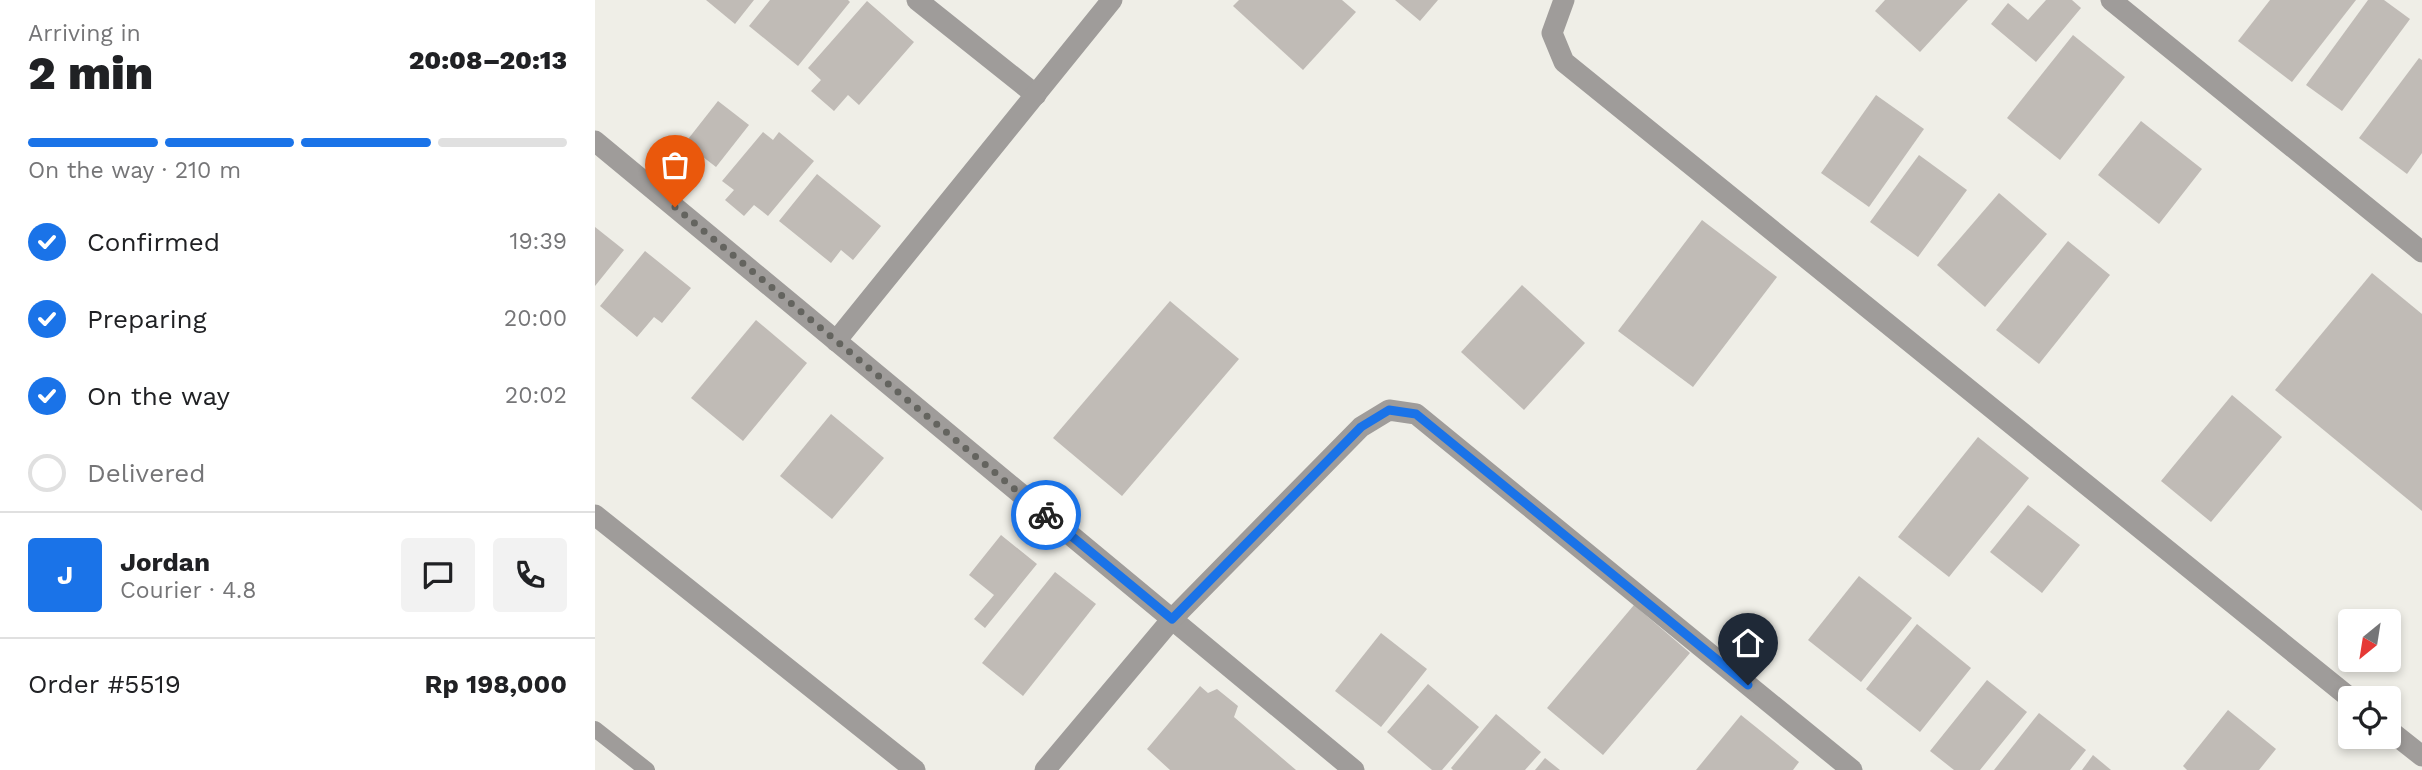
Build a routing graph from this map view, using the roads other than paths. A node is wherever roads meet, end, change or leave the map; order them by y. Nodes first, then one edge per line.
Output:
1 (917, 0) edge
2 (1112, 0) edge
3 (1564, 0) edge
4 (2111, 0) edge
5 (1036, 95) junction
6 (595, 141) edge
7 (2422, 252) edge
8 (836, 341) junction
9 (595, 515) edge
10 (1172, 619) junction
11 (2338, 688) edge
12 (595, 729) edge
13 (2401, 739) edge
14 (2422, 756) edge
15 (2422, 764) edge
16 (647, 770) edge
17 (915, 770) edge
18 (1045, 770) edge
19 (1355, 770) edge
20 (1852, 770) edge
21 (2417, 770) edge

1 - 5 street
2 - 5 street
3 - 11 street
4 - 7 street
5 - 8 street
6 - 8 street
8 - 10 street
9 - 17 street
10 - 18 street
10 - 19 street
10 - 20 street
12 - 16 lane
13 - 14 street
15 - 21 street

